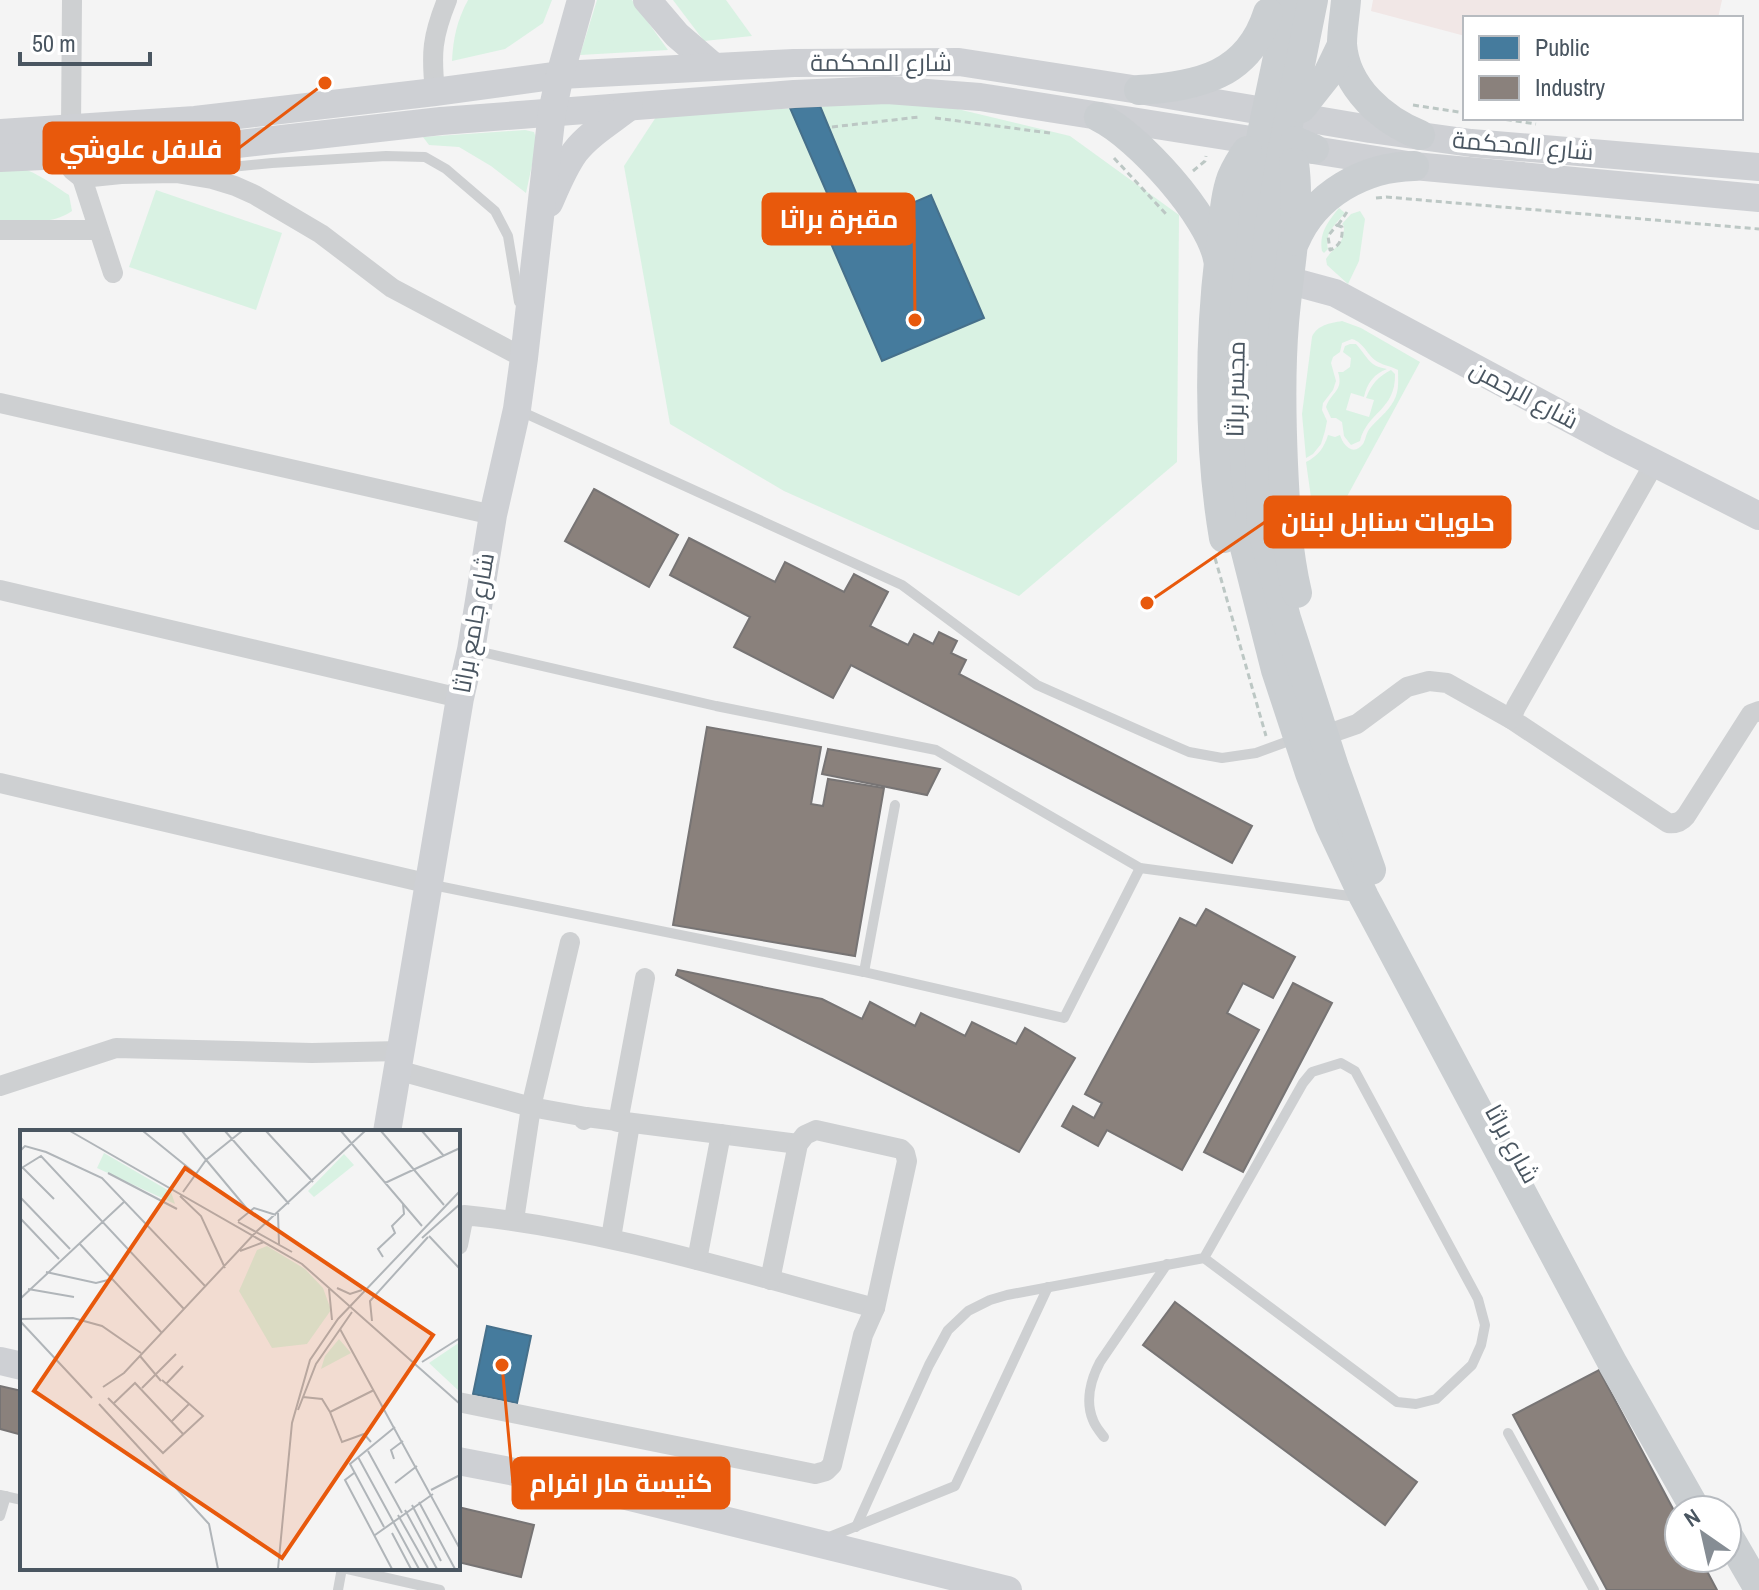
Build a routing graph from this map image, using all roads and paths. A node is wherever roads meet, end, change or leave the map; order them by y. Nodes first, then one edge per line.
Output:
1 (72, 0) edge
2 (447, 0) edge
3 (581, 0) edge
4 (647, 0) edge
5 (1345, 0) edge
6 (1275, 4) edge
7 (1315, 13) edge
8 (1342, 45) junction
9 (713, 66) junction
10 (1264, 66) dead end
11 (560, 75) junction
12 (1139, 90) junction
13 (435, 92) junction
14 (1408, 104) dead end
15 (629, 107) junction
16 (552, 112) junction
17 (1463, 113) edge
18 (922, 116) dead end
19 (1099, 117) junction
20 (937, 118) dead end
21 (832, 127) dead end
22 (1240, 132) junction
23 (1302, 132) junction
24 (0, 133) edge
25 (1055, 133) dead end
26 (1420, 135) junction
27 (74, 153) junction
28 (1110, 153) dead end
29 (0, 158) edge
30 (1414, 166) junction
31 (1759, 167) edge
32 (176, 173) junction
33 (1189, 176) dead end
34 (1759, 198) edge
35 (1370, 201) dead end
36 (1166, 214) dead end
37 (1337, 225) joint
38 (540, 226) junction
39 (1759, 229) edge
40 (0, 230) edge
41 (98, 230) junction
42 (1218, 265) junction
43 (1289, 267) junction
44 (113, 273) dead end
45 (524, 358) junction
46 (0, 403) edge
47 (517, 409) junction
48 (1654, 464) junction
49 (493, 515) junction
50 (1759, 516) edge
51 (1251, 528) junction
52 (1212, 547) dead end
53 (0, 590) edge
54 (471, 650) junction
55 (460, 698) junction
56 (1759, 711) edge
57 (1511, 719) junction
58 (1334, 732) junction
59 (1279, 745) junction
60 (1322, 770) joint
61 (3, 787) edge
62 (895, 805) dead end
63 (1340, 821) junction
64 (1140, 868) junction
65 (430, 884) junction
66 (1364, 897) junction
67 (570, 942) dead end
68 (864, 972) junction
69 (645, 978) dead end
70 (399, 1060) junction
71 (0, 1086) edge
72 (531, 1107) junction
73 (624, 1123) junction
74 (387, 1130) edge
75 (721, 1134) junction
76 (798, 1144) junction
77 (514, 1220) junction
78 (460, 1235) edge
79 (611, 1238) junction
80 (1204, 1258) junction
81 (697, 1260) junction
82 (1167, 1264) junction
83 (770, 1280) junction
84 (1048, 1287) junction
85 (875, 1308) junction
86 (0, 1361) edge
87 (20, 1366) edge
88 (460, 1402) edge
89 (1508, 1433) dead end
90 (1104, 1437) dead end
91 (460, 1461) edge
92 (1687, 1494) edge
93 (1704, 1494) edge
94 (3, 1496) edge
95 (0, 1516) edge
96 (856, 1527) junction
97 (818, 1542) junction
98 (1743, 1562) edge
99 (343, 1570) edge
100 (352, 1570) edge
101 (1759, 1589) edge
102 (338, 1590) edge
103 (440, 1590) edge
104 (1008, 1590) edge
105 (1594, 1590) edge

1 - 27 street
2 - 13 street
3 - 11 main road, شارع جامع براثا
4 - 9 main road
5 - 7 main road
5 - 8 main road
6 - 10 main road
6 - 12 main road
6 - 51 main road, مجسر براثا
7 - 51 main road, مجسر براثا
8 - 23 main road
8 - 26 main road
9 - 11 main road, شارع المحكمة
9 - 12 main road, شارع المحكمة
11 - 13 main road, شارع المحكمة
11 - 16 main road, شارع جامع براثا
12 - 22 main road, شارع المحكمة
13 - 27 main road, شارع المحكمة
14 - 17 path
15 - 16 main road, شارع المحكمة
15 - 19 main road, شارع المحكمة
15 - 38 main road
16 - 27 main road, شارع المحكمة
16 - 38 main road, شارع جامع براثا
18 - 21 path
19 - 22 main road, شارع المحكمة
19 - 42 main road
20 - 25 path
22 - 23 main road, شارع المحكمة
22 - 33 path
22 - 42 main road
23 - 26 main road, شارع المحكمة
23 - 30 main road, شارع المحكمة
23 - 43 main road
24 - 27 main road, شارع المحكمة
26 - 31 main road, شارع المحكمة
27 - 29 main road, شارع المحكمة
27 - 32 street
27 - 41 street
28 - 36 path
30 - 34 main road, شارع المحكمة
30 - 43 main road
32 - 45 street
32 - 45 lane
35 - 39 path
37 - 37 path
38 - 45 main road, شارع جامع براثا
40 - 41 street
41 - 44 street
42 - 43 main road
42 - 59 main road
43 - 48 main road, شارع الرحمن
43 - 58 main road
45 - 47 main road, شارع جامع براثا
46 - 49 street
47 - 49 main road, شارع جامع براثا
47 - 59 lane
48 - 50 main road, شارع الرحمن
48 - 57 street
49 - 54 main road, شارع جامع براثا
51 - 60 main road, مجسر براثا
52 - 59 path
53 - 55 street
54 - 55 main road, شارع جامع براثا
54 - 64 lane
55 - 65 main road, شارع جامع براثا
56 - 57 street
57 - 58 street
58 - 63 main road
59 - 63 main road
60 - 63 main road, شارع براثا
61 - 65 street
62 - 68 lane
63 - 66 main road, شارع براثا
63 - 93 main road, شارع براثا
64 - 66 lane
64 - 68 lane
65 - 68 lane
65 - 70 main road, شارع جامع براثا
66 - 92 main road, شارع براثا
67 - 72 street
69 - 73 street
70 - 71 street
70 - 72 street
70 - 74 main road, شارع جامع براثا
72 - 73 street
72 - 77 street
73 - 75 street
73 - 79 street
75 - 76 street
75 - 81 street
76 - 83 street
76 - 85 street
77 - 78 street
77 - 79 street
79 - 81 street
80 - 80 lane
80 - 82 lane
81 - 83 street
82 - 84 lane
82 - 90 lane
83 - 85 street
84 - 96 lane
84 - 96 lane
85 - 88 street
86 - 87 main road
89 - 105 lane
91 - 97 main road
94 - 95 lane
96 - 97 lane
97 - 104 main road
98 - 101 main road
99 - 102 lane
100 - 103 lane

